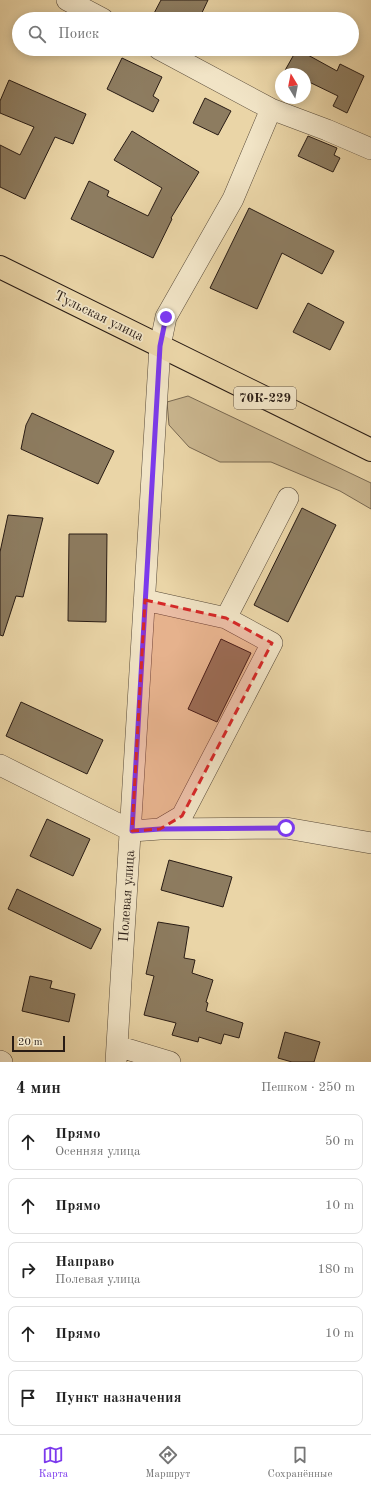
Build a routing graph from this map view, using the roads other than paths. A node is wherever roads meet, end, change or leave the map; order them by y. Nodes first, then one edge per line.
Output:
1 (67, 0) edge
2 (90, 12) edge
3 (172, 56) edge
4 (271, 109) junction
5 (371, 149) edge
6 (0, 267) edge
7 (160, 346) junction
8 (371, 450) edge
9 (288, 498) dead end
10 (144, 600) junction
11 (226, 618) junction
12 (0, 765) edge
13 (160, 829) junction
14 (132, 831) junction
15 (371, 843) edge
16 (117, 1054) edge
17 (170, 1062) edge

1 - 2 street
3 - 4 street
4 - 5 street
4 - 7 street, Полевая улица
6 - 7 main road, Тульская улица / 70К-229
7 - 8 main road, Тульская улица / 70К-229
7 - 10 street, Полевая улица
9 - 11 street
10 - 11 street
10 - 14 street, Полевая улица
11 - 13 street
12 - 14 street
13 - 14 street
13 - 15 street
14 - 16 street, Полевая улица
16 - 17 street

